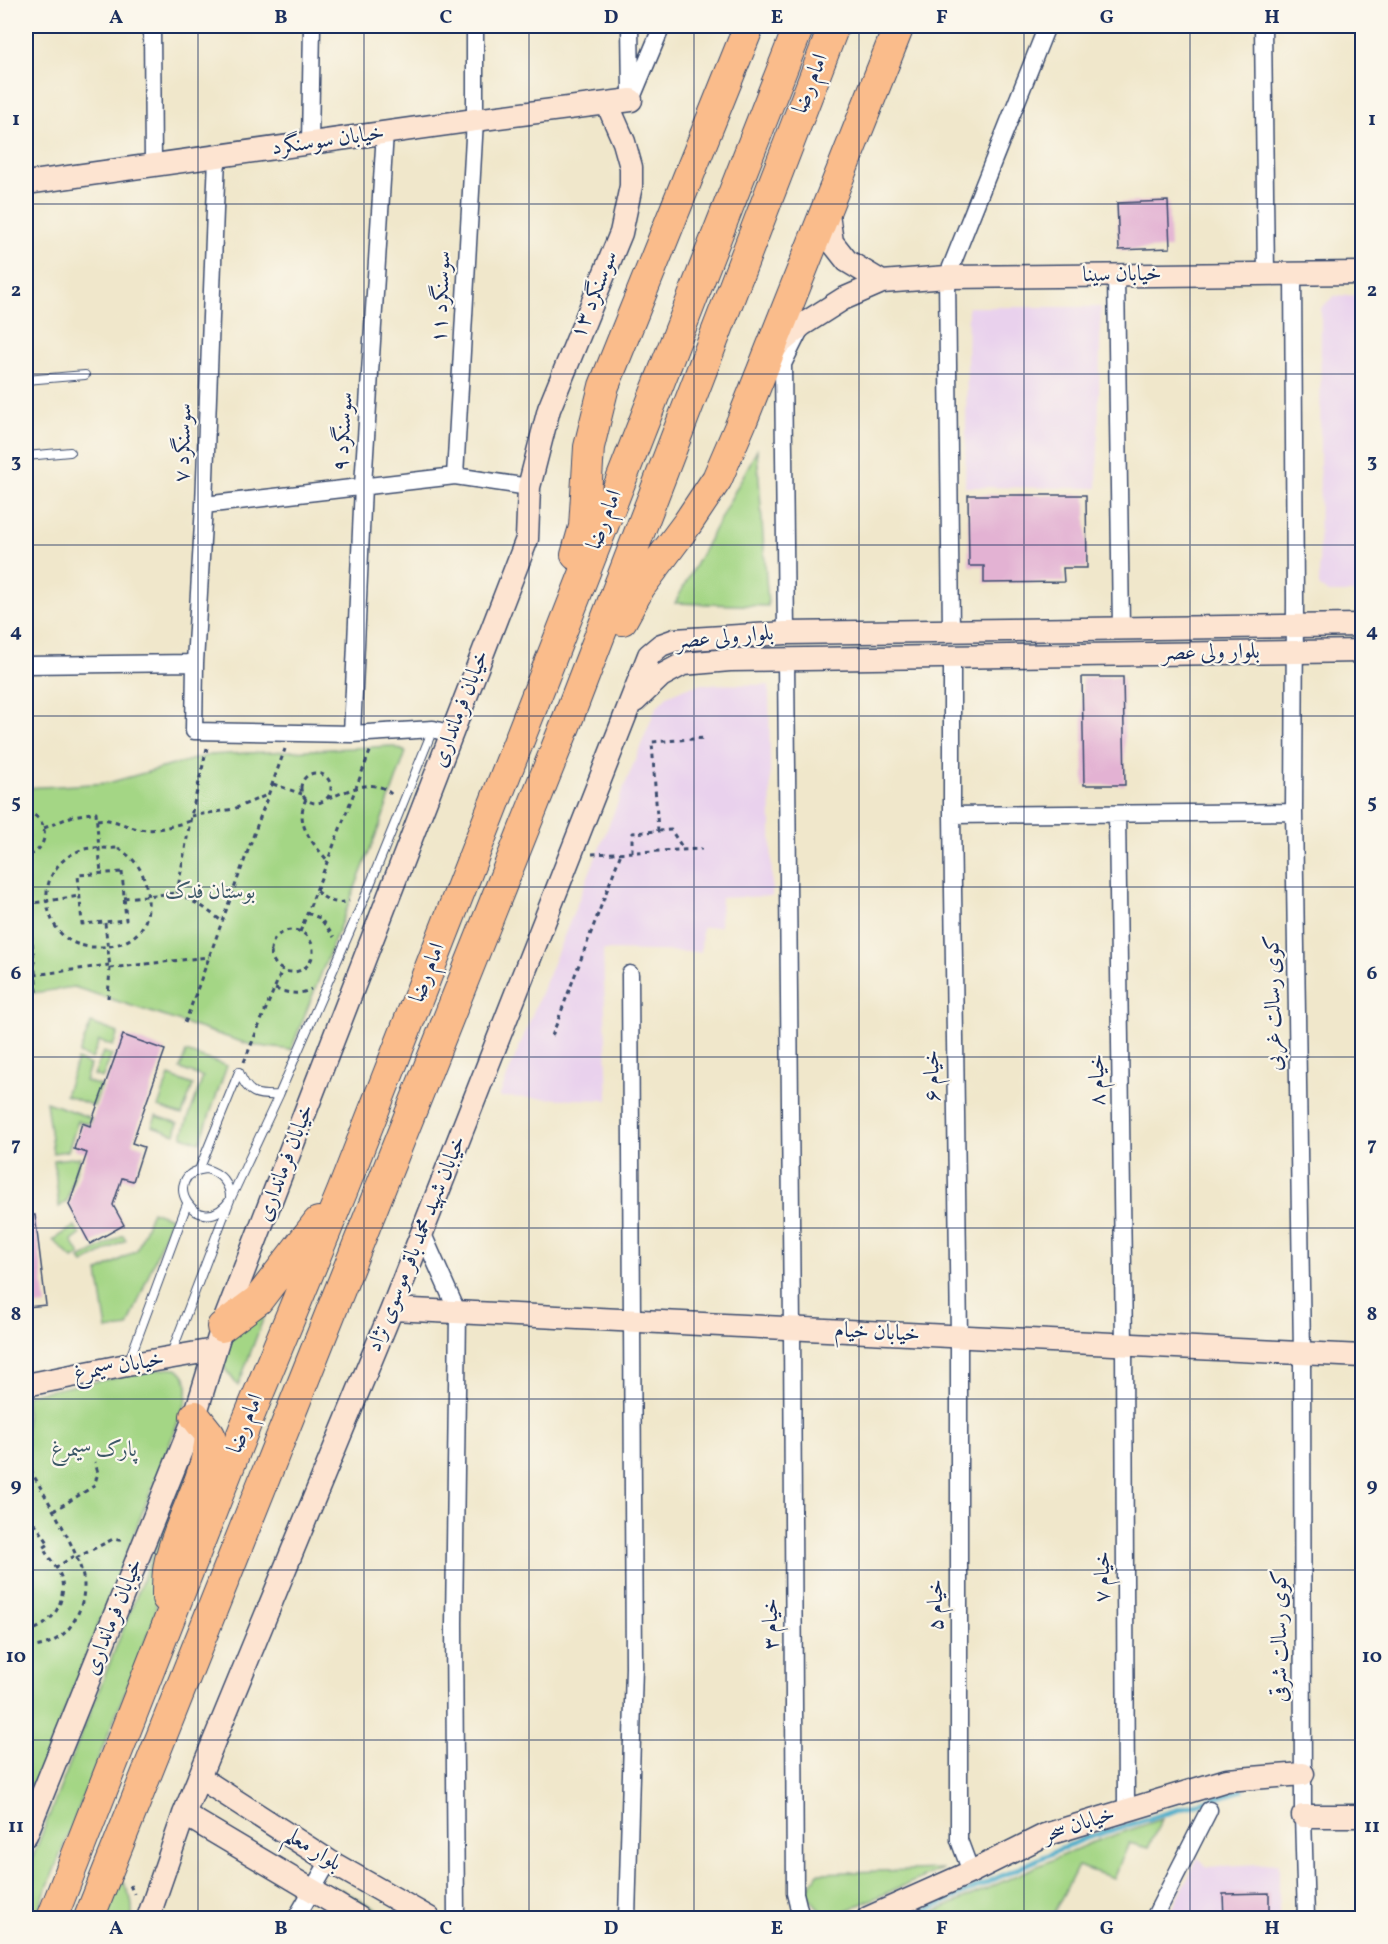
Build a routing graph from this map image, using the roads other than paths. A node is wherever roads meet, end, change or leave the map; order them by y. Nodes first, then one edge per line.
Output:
1 (152, 26) edge
2 (312, 26) edge
3 (475, 26) edge
4 (630, 26) edge
5 (662, 26) edge
6 (749, 26) edge
7 (799, 26) edge
8 (834, 26) edge
9 (899, 26) edge
10 (1047, 26) edge
11 (1263, 26) edge
12 (631, 100) junction
13 (608, 103) junction
14 (475, 120) junction
15 (386, 132) junction
16 (310, 143) junction
17 (217, 156) junction
18 (153, 165) junction
19 (26, 183) edge
20 (827, 204) junction
21 (1362, 273) edge
22 (1266, 274) junction
23 (1293, 274) junction
24 (1116, 276) junction
25 (947, 277) junction
26 (882, 282) junction
27 (802, 325) junction
28 (766, 355) junction
29 (85, 375) dead end
30 (26, 380) edge
31 (70, 452) dead end
32 (26, 456) edge
33 (455, 477) junction
34 (363, 486) junction
35 (529, 487) junction
36 (204, 505) junction
37 (1362, 625) edge
38 (1295, 626) junction
39 (1121, 628) junction
40 (951, 630) junction
41 (786, 633) junction
42 (1362, 651) edge
43 (1295, 652) junction
44 (952, 657) junction
45 (786, 660) junction
46 (195, 663) junction
47 (26, 665) edge
48 (628, 708) junction
49 (529, 715) junction
50 (565, 726) junction
51 (442, 732) junction
52 (352, 734) junction
53 (1294, 812) junction
54 (1117, 814) junction
55 (952, 815) junction
56 (630, 974) dead end
57 (279, 1095) junction
58 (199, 1170) junction
59 (342, 1192) junction
60 (230, 1200) junction
61 (187, 1204) junction
62 (422, 1232) junction
63 (392, 1309) junction
64 (458, 1313) junction
65 (632, 1321) junction
66 (792, 1329) junction
67 (959, 1337) junction
68 (218, 1339) junction
69 (1124, 1345) junction
70 (1302, 1353) junction
71 (1362, 1356) edge
72 (170, 1358) junction
73 (127, 1365) junction
74 (26, 1385) edge
75 (195, 1416) junction
76 (168, 1622) junction
77 (1303, 1774) junction
78 (199, 1777) junction
79 (1126, 1809) junction
80 (1209, 1810) dead end
81 (184, 1814) junction
82 (1303, 1815) junction
83 (1362, 1816) edge
84 (26, 1835) edge
85 (329, 1862) junction
86 (970, 1872) junction
87 (312, 1890) junction
88 (52, 1918) edge
89 (89, 1918) edge
90 (148, 1918) edge
91 (296, 1918) edge
92 (359, 1918) edge
93 (429, 1918) edge
94 (456, 1918) edge
95 (627, 1918) edge
96 (801, 1918) edge
97 (868, 1918) edge
98 (1154, 1918) edge
99 (1306, 1918) edge

1 - 18 street
2 - 16 street
3 - 14 street, سوسنگرد ۱۱
4 - 12 street
5 - 12 street
6 - 49 highway
7 - 49 highway, امام رضا
8 - 50 highway, امام رضا
9 - 20 highway
10 - 25 street
11 - 22 street
12 - 13 main road, خیابان سوسنگرد
13 - 14 main road, خیابان سوسنگرد
13 - 35 main road, سوسنگرد ۱۳
14 - 15 main road, خیابان سوسنگرد
14 - 33 street, سوسنگرد ۱۱
15 - 16 main road, خیابان سوسنگرد
15 - 34 street, سوسنگرد ۹
16 - 17 main road, خیابان سوسنگرد
17 - 18 main road, خیابان سوسنگرد
17 - 36 street, سوسنگرد ۷
18 - 19 main road, خیابان سوسنگرد
20 - 26 main road
20 - 28 highway
21 - 23 main road, خیابان سینا
22 - 23 main road, خیابان سینا
22 - 24 main road, خیابان سینا
23 - 38 street, کوی رسالت غربی
24 - 25 main road, خیابان سینا
24 - 39 street
25 - 26 main road, خیابان سینا
25 - 40 street
26 - 27 main road, خیابان سینا
27 - 28 main road, خیابان سینا
27 - 41 street
28 - 50 highway
29 - 30 lane
31 - 32 lane
33 - 34 street
33 - 35 street
34 - 36 street
34 - 52 street, سوسنگرد ۹
35 - 51 main road, خیابان فرمانداری
36 - 46 street, سوسنگرد ۷
37 - 38 main road, بلوار ولی عصر
38 - 39 main road, بلوار ولی عصر
38 - 43 street, کوی رسالت غربی
39 - 40 main road, بلوار ولی عصر
40 - 41 main road, بلوار ولی عصر
41 - 45 main road
41 - 48 main road, بلوار ولی عصر
42 - 43 main road, بلوار ولی عصر
43 - 44 main road, بلوار ولی عصر
43 - 53 street, کوی رسالت غربی
44 - 45 main road, بلوار ولی عصر
44 - 55 street, خیام ۶
45 - 48 main road, بلوار ولی عصر
45 - 66 street, خیام ۳
46 - 47 street
46 - 52 street, سوسنگرد ۷
48 - 62 main road, خیابان شهید محمد باقر موسوی نژاد
49 - 59 highway, امام رضا
50 - 89 highway, امام رضا
51 - 52 street
51 - 57 lane
51 - 68 main road, خیابان فرمانداری
53 - 54 street
53 - 70 street, کوی رسالت غربی
54 - 55 street
54 - 69 street, خیام ۸
55 - 67 street, خیام ۶
56 - 65 street
57 - 58 lane
57 - 60 lane
58 - 60 lane
58 - 61 lane
59 - 68 highway
59 - 76 highway, امام رضا
60 - 61 lane
60 - 72 lane
61 - 73 lane
62 - 63 main road, خیابان شهید محمد باقر موسوی نژاد
62 - 64 street
63 - 64 main road, خیابان خیام
63 - 78 main road, خیابان شهید محمد باقر موسوی نژاد
64 - 65 main road, خیابان خیام
64 - 94 street
65 - 66 main road, خیابان خیام
65 - 95 street
66 - 67 main road, خیابان خیام
66 - 96 street, خیام ۳
67 - 69 main road, خیابان خیام
67 - 86 street, خیام ۵
68 - 72 main road, خیابان سیمرغ
68 - 75 main road, خیابان فرمانداری
69 - 70 main road, خیابان خیام
69 - 79 street, خیام ۷
70 - 71 main road, خیابان خیام
70 - 77 street, کوی رسالت شرقی
72 - 73 main road, خیابان سیمرغ
73 - 74 main road, خیابان سیمرغ
75 - 76 highway
75 - 84 main road, خیابان فرمانداری
76 - 88 highway, امام رضا
77 - 79 main road, خیابان سحر
77 - 82 street, کوی رسالت شرقی
78 - 81 main road, خیابان شهید محمد باقر موسوی نژاد
78 - 85 main road, بلوار معلم
79 - 86 main road, خیابان سحر
80 - 98 street
81 - 87 main road, بلوار معلم
81 - 90 main road, خیابان شهید محمد باقر موسوی نژاد
82 - 83 main road
82 - 99 street, کوی رسالت شرقی
85 - 87 street
85 - 93 main road, بلوار معلم
86 - 97 main road, خیابان سحر
87 - 91 street
87 - 92 main road, بلوار معلم

